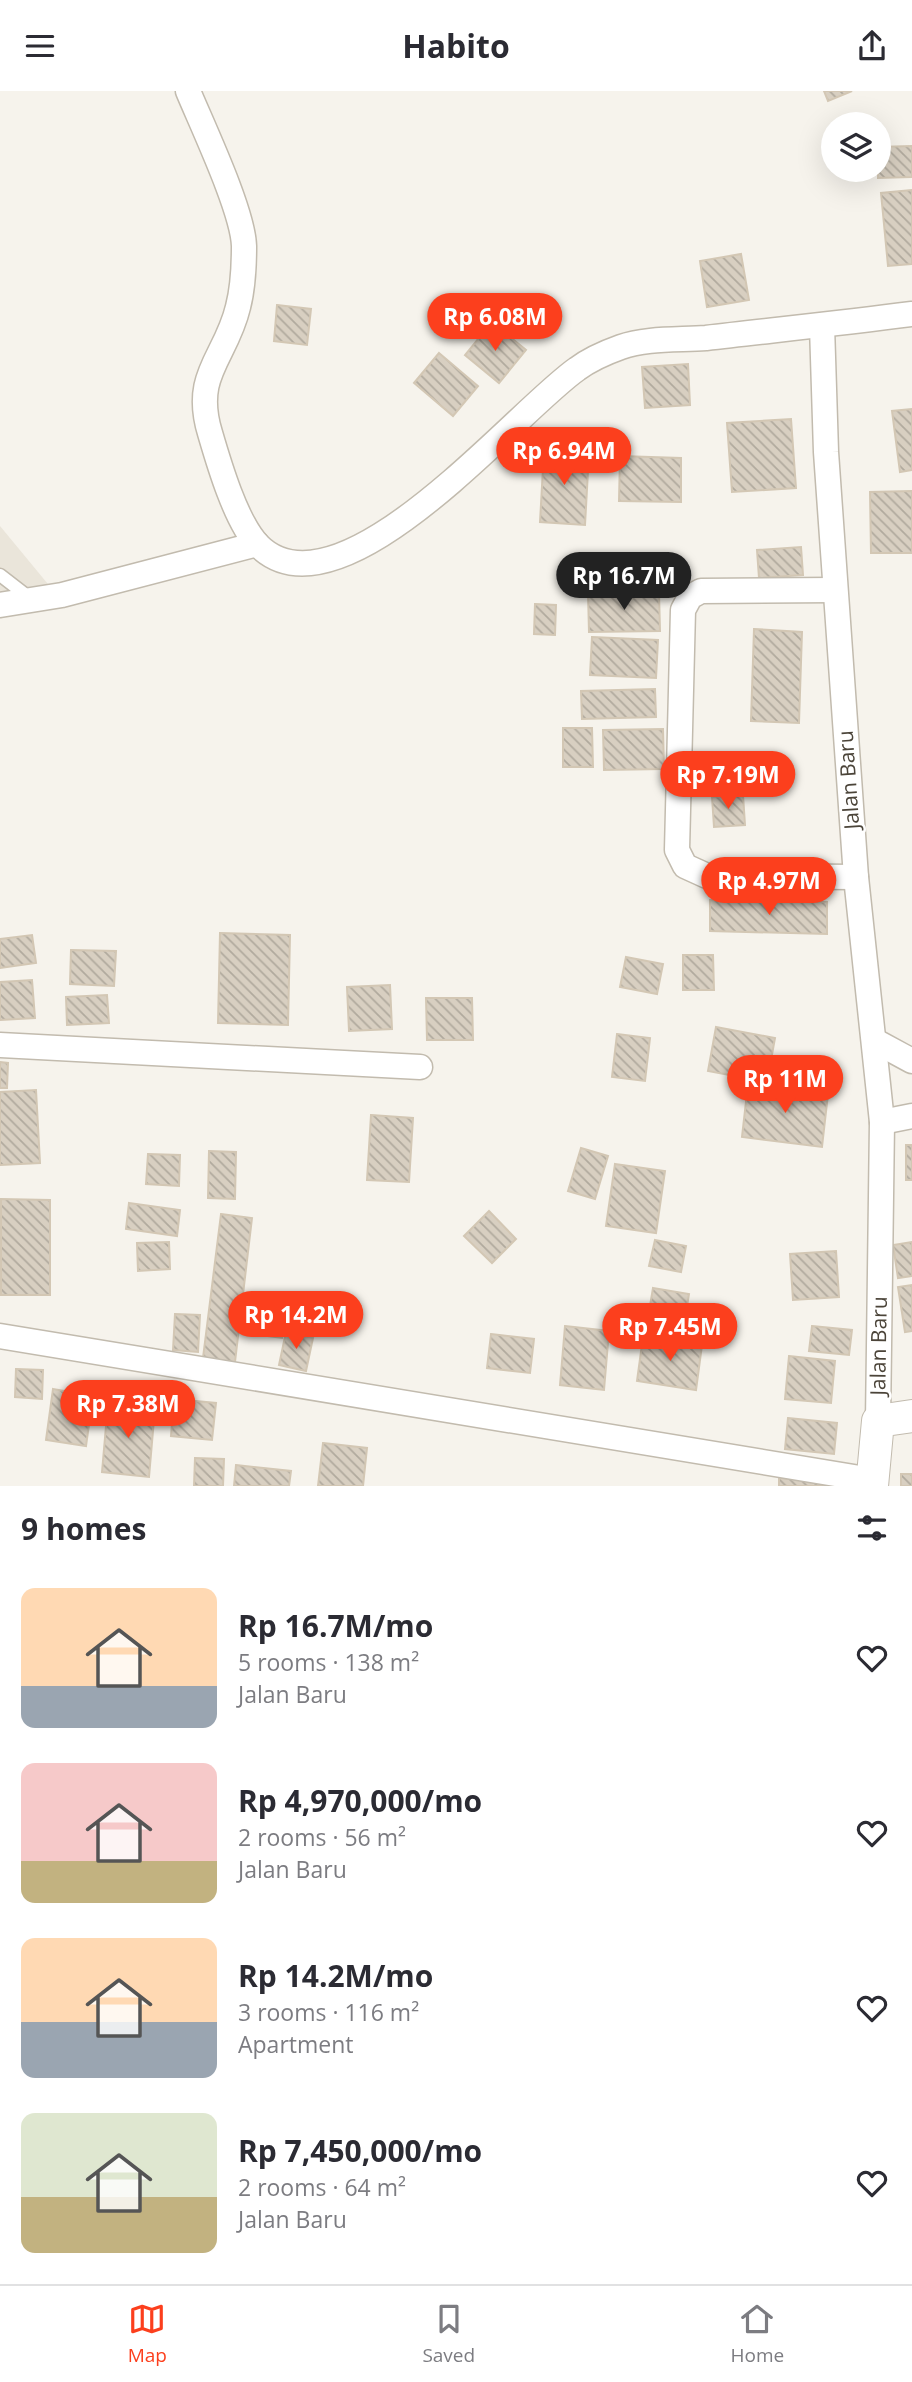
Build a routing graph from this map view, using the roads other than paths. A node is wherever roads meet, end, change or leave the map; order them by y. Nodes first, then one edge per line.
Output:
1 (188, 91) edge
2 (912, 314) edge
3 (822, 325) junction
4 (257, 544) junction
5 (0, 575) edge
6 (835, 590) junction
7 (32, 599) junction
8 (0, 605) edge
9 (856, 877) junction
10 (875, 1041) junction
11 (0, 1045) edge
12 (912, 1061) edge
13 (420, 1067) dead end
14 (912, 1116) edge
15 (882, 1122) junction
16 (0, 1336) edge
17 (912, 1416) edge
18 (878, 1421) junction
19 (872, 1483) edge

1 - 4 street
2 - 3 street
3 - 4 street
3 - 6 street, Jalan Baru
4 - 7 street
5 - 7 lane
6 - 9 street, Jalan Baru
6 - 9 street
7 - 8 street
9 - 10 street, Jalan Baru
10 - 12 street
10 - 15 street, Jalan Baru
11 - 13 street
14 - 15 street
15 - 18 street, Jalan Baru
16 - 19 street
17 - 18 street
18 - 19 street, Jalan Baru

